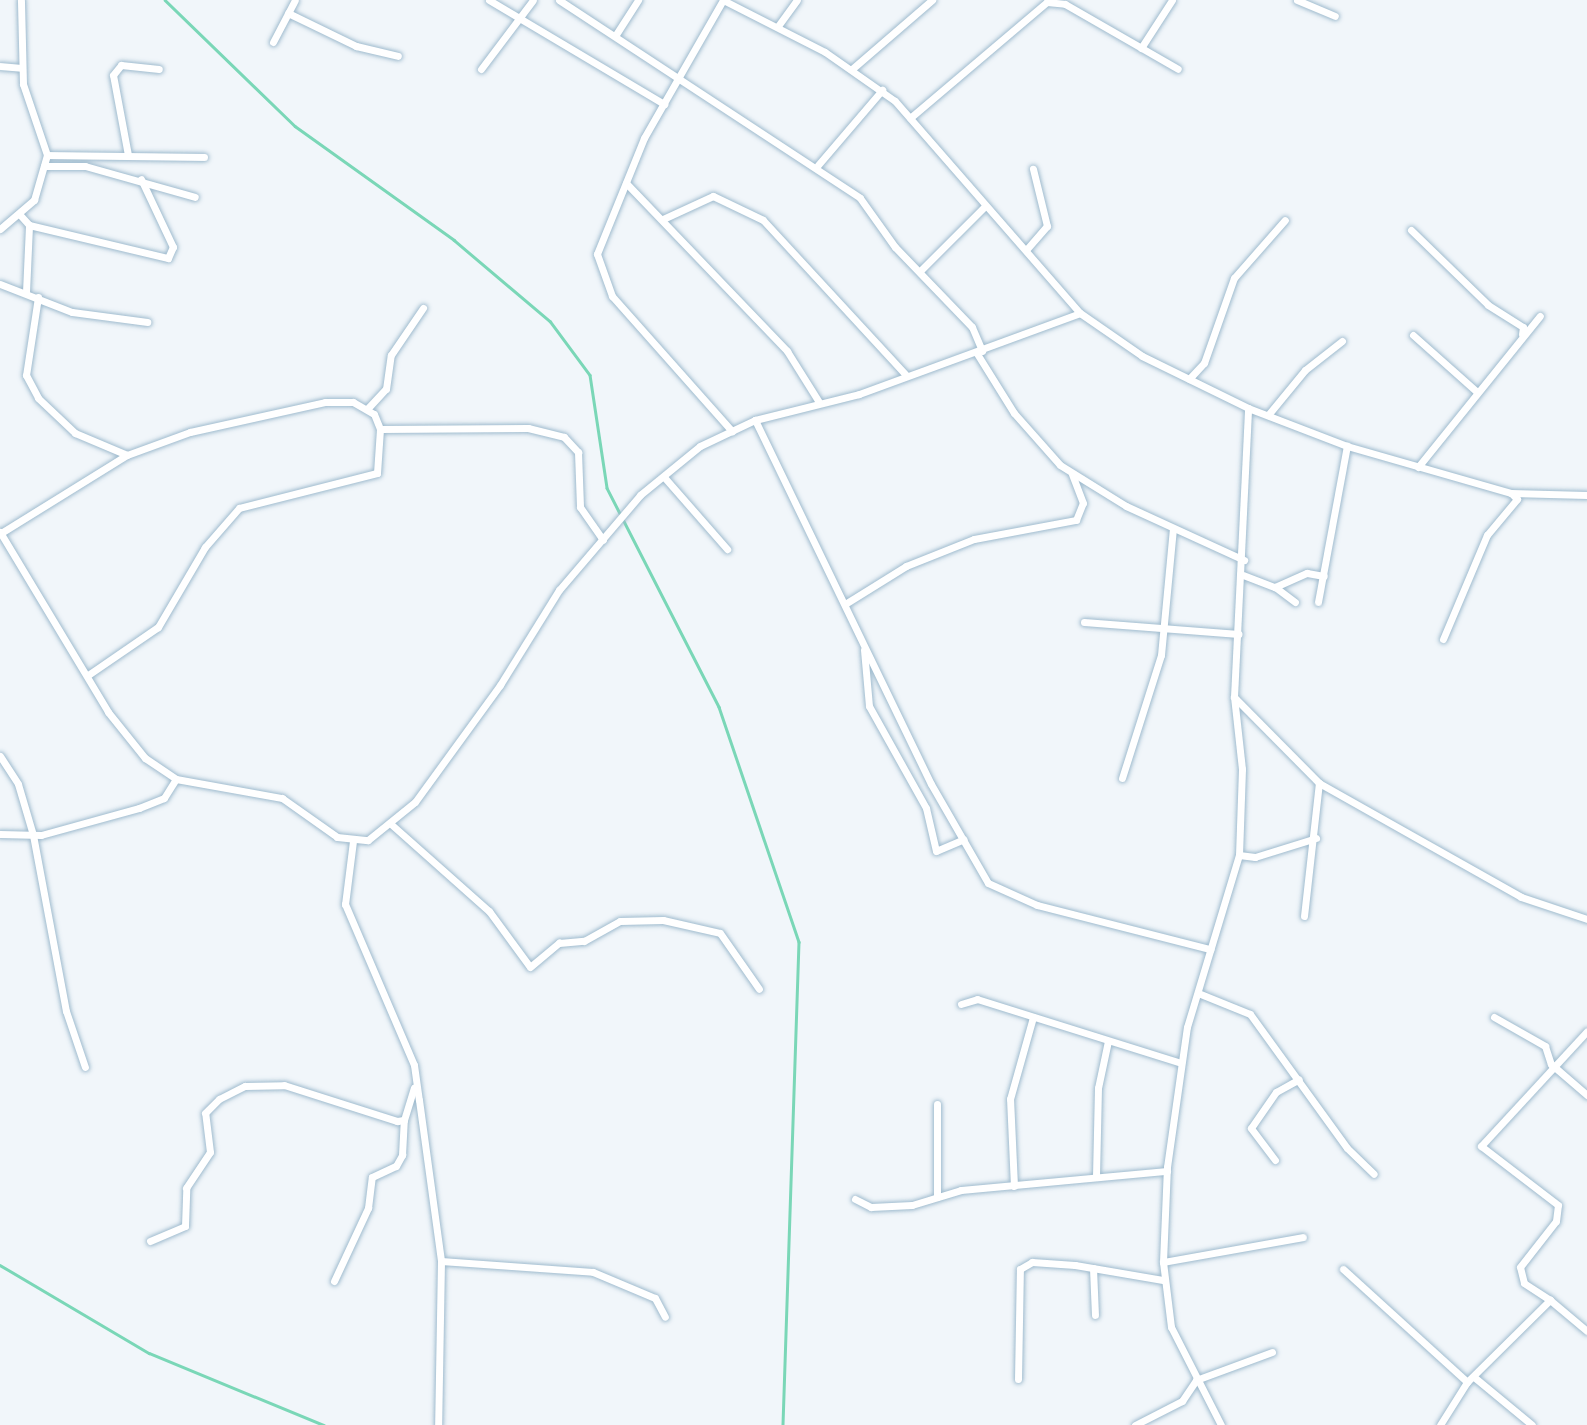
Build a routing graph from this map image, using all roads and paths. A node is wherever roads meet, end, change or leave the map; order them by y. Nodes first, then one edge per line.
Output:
1 (21, 0) edge
2 (295, 0) edge
3 (489, 0) edge
4 (533, 0) edge
5 (558, 0) edge
6 (638, 0) edge
7 (723, 0) edge
8 (797, 0) edge
9 (932, 0) edge
10 (1172, 0) edge
11 (1297, 0) edge
12 (288, 13) junction
13 (1335, 16) dead end
14 (516, 20) junction
15 (778, 26) junction
16 (615, 36) junction
17 (273, 43) dead end
18 (1141, 48) junction
19 (398, 56) dead end
20 (0, 66) edge
21 (21, 68) junction
22 (159, 69) dead end
23 (481, 69) dead end
24 (852, 69) junction
25 (1178, 69) dead end
26 (679, 76) junction
27 (882, 90) junction
28 (664, 104) junction
29 (910, 118) junction
30 (47, 155) junction
31 (128, 155) junction
32 (204, 157) dead end
33 (818, 165) junction
34 (44, 166) junction
35 (1033, 169) dead end
36 (141, 179) junction
37 (626, 183) junction
38 (195, 197) dead end
39 (985, 206) junction
40 (21, 216) junction
41 (663, 219) junction
42 (1285, 220) dead end
43 (29, 225) junction
44 (0, 229) edge
45 (1411, 230) dead end
46 (1026, 250) junction
47 (920, 271) junction
48 (0, 284) edge
49 (26, 292) junction
50 (38, 297) junction
51 (423, 308) dead end
52 (1080, 313) junction
53 (1540, 316) dead end
54 (147, 322) dead end
55 (1413, 335) dead end
56 (1522, 335) junction
57 (1342, 341) dead end
58 (979, 351) junction
59 (906, 375) junction
60 (1189, 379) junction
61 (1477, 391) junction
62 (819, 402) junction
63 (368, 408) junction
64 (1248, 408) junction
65 (1268, 415) junction
66 (755, 420) junction
67 (380, 429) junction
68 (732, 431) junction
69 (1347, 446) junction
70 (127, 456) junction
71 (1418, 467) junction
72 (1072, 474) junction
73 (664, 477) junction
74 (1511, 493) junction
75 (1587, 495) edge
76 (1173, 529) junction
77 (0, 532) edge
78 (603, 540) junction
79 (727, 549) dead end
80 (1244, 560) junction
81 (1243, 575) junction
82 (1324, 576) junction
83 (1275, 587) junction
84 (1295, 602) dead end
85 (1318, 602) dead end
86 (845, 604) junction
87 (1084, 622) dead end
88 (1163, 626) junction
89 (1239, 634) junction
90 (1443, 639) dead end
91 (864, 650) junction
92 (88, 675) junction
93 (1234, 697) junction
94 (0, 756) edge
95 (1122, 778) dead end
96 (176, 779) junction
97 (1319, 783) junction
98 (393, 825) junction
99 (0, 834) edge
100 (33, 835) junction
101 (1316, 838) junction
102 (964, 839) junction
103 (353, 841) junction
104 (1239, 855) junction
105 (1304, 916) dead end
106 (1587, 919) edge
107 (1210, 949) junction
108 (759, 989) dead end
109 (1198, 993) junction
110 (961, 1004) dead end
111 (1033, 1017) junction
112 (1494, 1017) dead end
113 (1587, 1031) edge
114 (1108, 1041) junction
115 (1181, 1063) junction
116 (1551, 1064) junction
117 (85, 1067) dead end
118 (1298, 1079) junction
119 (414, 1087) junction
120 (1587, 1096) edge
121 (937, 1104) dead end
122 (404, 1119) junction
123 (1275, 1160) dead end
124 (1167, 1171) junction
125 (1374, 1174) dead end
126 (1096, 1176) junction
127 (1014, 1186) junction
128 (937, 1197) junction
129 (855, 1199) dead end
130 (1303, 1237) dead end
131 (150, 1241) dead end
132 (442, 1261) junction
133 (1163, 1262) junction
134 (1093, 1268) junction
135 (1343, 1269) dead end
136 (1163, 1280) junction
137 (334, 1281) dead end
138 (1550, 1300) junction
139 (1095, 1315) dead end
140 (665, 1317) dead end
141 (1587, 1331) edge
142 (1272, 1352) dead end
143 (1018, 1378) dead end
144 (1196, 1380) junction
145 (1470, 1380) junction
146 (438, 1425) edge
147 (1135, 1425) edge
148 (1221, 1425) edge
149 (1440, 1425) edge
150 (1532, 1425) edge

1 - 21 street
2 - 12 street
3 - 14 street
4 - 14 street
5 - 16 street
6 - 16 street
7 - 15 street
7 - 26 street
8 - 15 street
9 - 24 street
10 - 18 street
11 - 13 street
12 - 17 street
12 - 19 street
14 - 23 street
14 - 28 street
15 - 24 street
16 - 26 street
18 - 25 street
18 - 29 street
20 - 21 street
21 - 30 street
22 - 31 street
24 - 27 street
26 - 28 street
26 - 33 street
27 - 29 street
27 - 33 street
28 - 37 street
29 - 39 street
30 - 31 street
30 - 34 street
31 - 32 street
33 - 47 street
34 - 36 street
34 - 40 street
35 - 46 street
36 - 38 street
36 - 43 street
37 - 41 street
37 - 68 street
39 - 46 street
39 - 47 street
40 - 43 street
40 - 44 street
41 - 59 street
41 - 62 street
42 - 60 street
43 - 49 street
45 - 56 street
46 - 52 street
47 - 58 street
48 - 49 street
49 - 50 street
50 - 54 street
50 - 70 street
51 - 63 street
52 - 58 street
52 - 60 street
53 - 56 street
55 - 61 street
56 - 61 street
57 - 65 street
58 - 59 street
58 - 72 street
59 - 62 street
60 - 64 street
61 - 71 street
62 - 66 street
63 - 67 street
63 - 70 street
64 - 65 street
64 - 80 street
65 - 69 street
66 - 68 street
66 - 86 street
67 - 78 street
67 - 92 street
68 - 73 street
69 - 71 street
69 - 82 street
70 - 77 street
71 - 74 street
72 - 76 street
72 - 86 street
73 - 78 street
73 - 79 street
74 - 75 street
74 - 90 street
76 - 80 street
76 - 88 street
77 - 92 street
78 - 98 street
80 - 81 street
81 - 83 street
81 - 89 street
82 - 83 street
82 - 85 street
83 - 84 street
86 - 91 street
87 - 88 street
88 - 89 street
88 - 95 street
89 - 93 street
91 - 102 street
91 - 102 street
92 - 96 street
93 - 97 street
93 - 104 street
94 - 100 street
96 - 100 street
96 - 103 street
97 - 101 street
97 - 106 street
98 - 103 street
98 - 108 street
99 - 100 street
100 - 117 street
101 - 104 street
101 - 105 street
102 - 107 street
103 - 119 street
104 - 107 street
107 - 109 street
109 - 115 street
109 - 118 street
110 - 111 street
111 - 114 street
111 - 127 street
112 - 116 street
113 - 116 street
114 - 115 street
114 - 126 street
115 - 124 street
116 - 120 street
116 - 138 street
118 - 123 street
118 - 125 street
119 - 122 street
119 - 132 street
121 - 128 street
122 - 131 street
122 - 137 street
124 - 126 street
124 - 133 street
126 - 127 street
127 - 128 street
128 - 129 street
130 - 133 street
132 - 140 street
132 - 146 street
133 - 136 street
134 - 136 street
134 - 139 street
134 - 143 street
135 - 145 street
136 - 144 street
138 - 141 street
138 - 145 street
142 - 144 street
144 - 147 street
144 - 148 street
145 - 149 street
145 - 150 street

